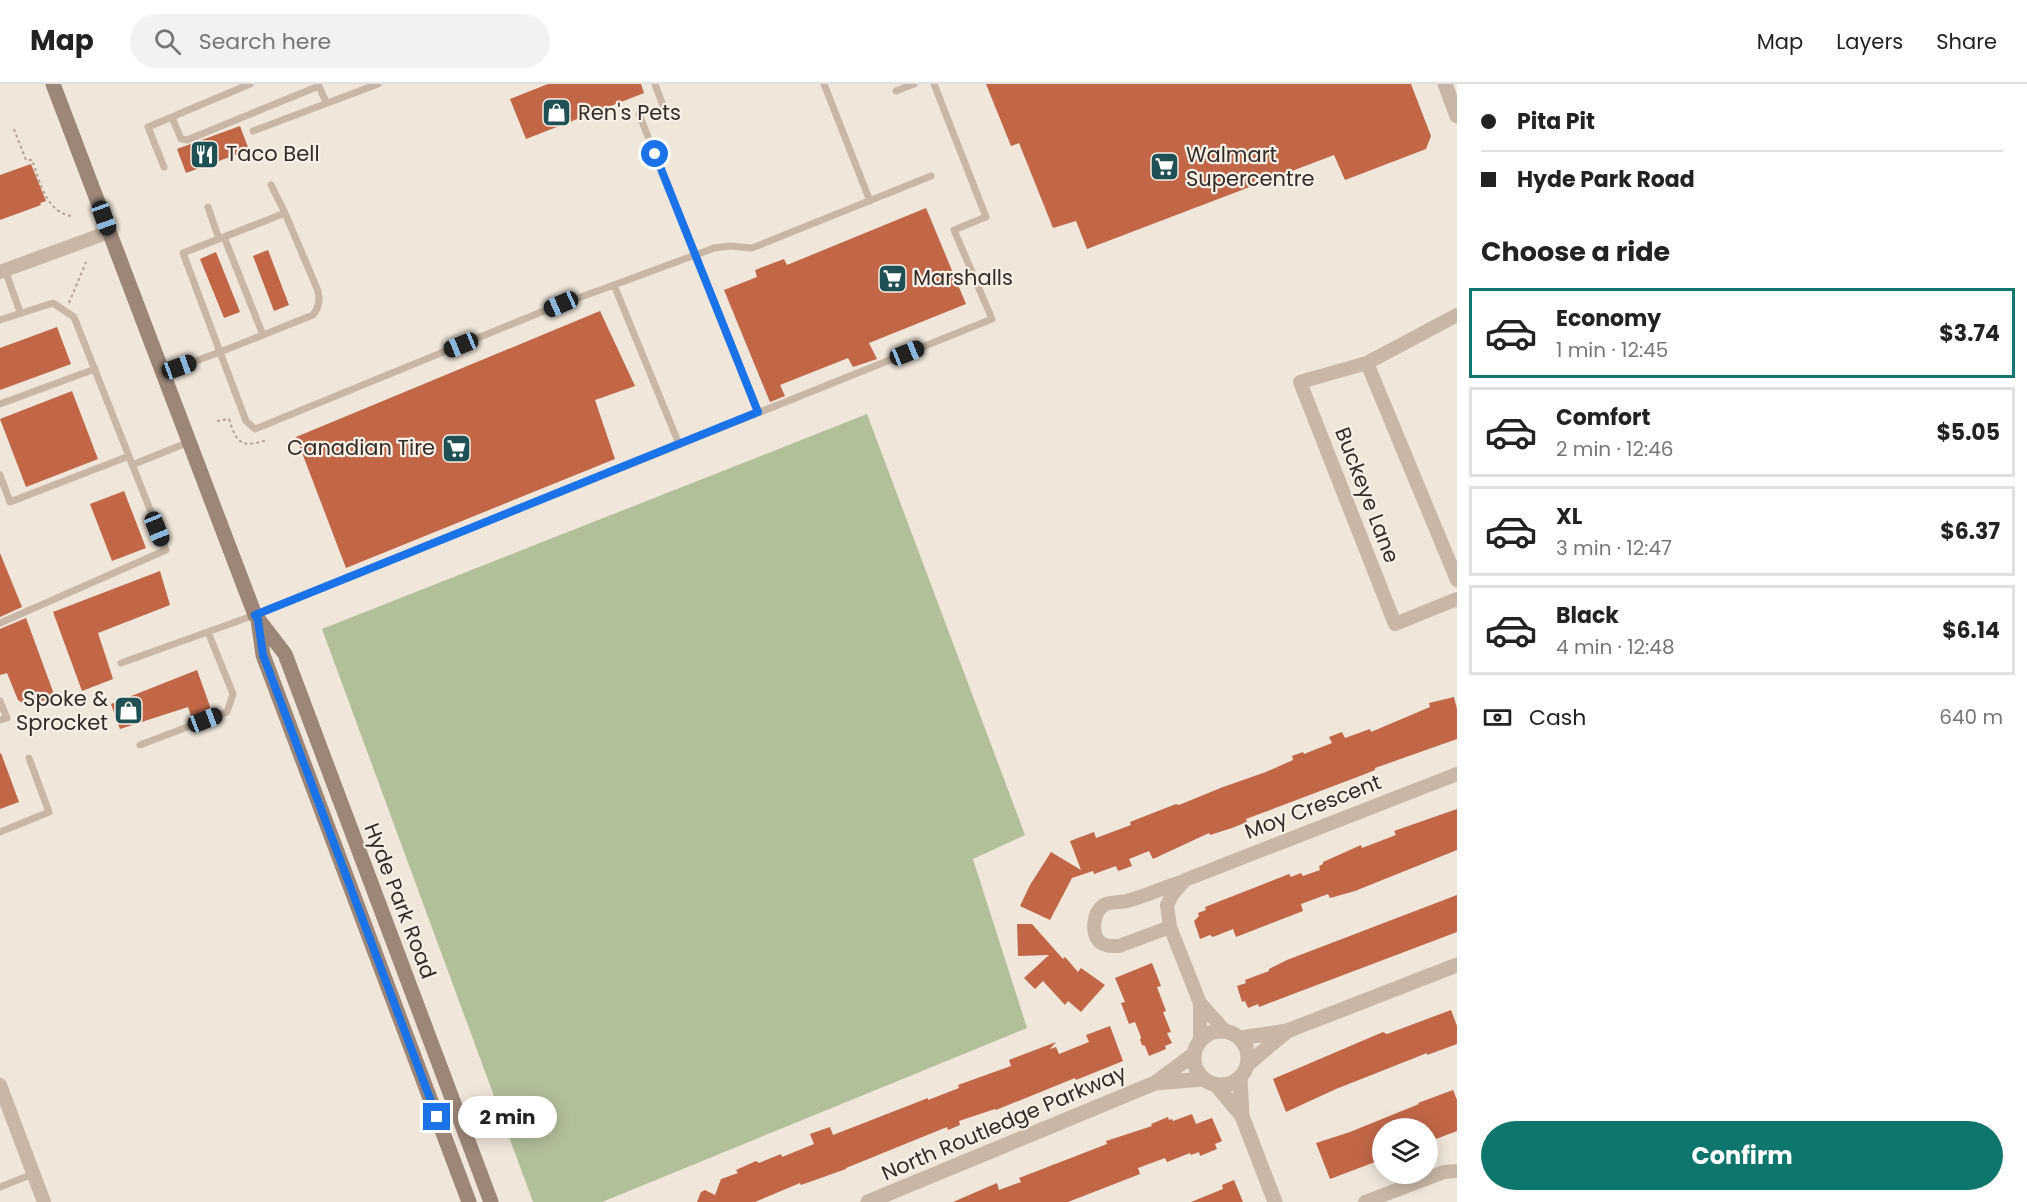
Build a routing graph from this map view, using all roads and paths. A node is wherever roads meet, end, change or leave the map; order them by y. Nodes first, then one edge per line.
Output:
1 (53, 84) edge
2 (250, 84) edge
3 (378, 84) edge
4 (656, 84) edge
5 (824, 84) edge
6 (914, 84) edge
7 (934, 84) edge
8 (1445, 84) edge
9 (318, 85) edge
10 (896, 91) dead end
11 (326, 102) junction
12 (663, 106) dead end
13 (639, 114) dead end
14 (1457, 116) edge
15 (171, 117) junction
16 (14, 129) dead end
17 (253, 131) dead end
18 (164, 167) dead end
19 (931, 176) dead end
20 (271, 185) dead end
21 (870, 201) junction
22 (208, 207) dead end
23 (285, 213) junction
24 (71, 216) dead end
25 (109, 232) junction
26 (222, 238) junction
27 (696, 255) junction
28 (86, 262) dead end
29 (2, 271) edge
30 (614, 285) junction
31 (65, 311) junction
32 (20, 312) junction
33 (1457, 315) edge
34 (0, 320) edge
35 (263, 335) junction
36 (220, 352) junction
37 (1367, 363) junction
38 (95, 369) junction
39 (163, 373) junction
40 (0, 404) edge
41 (758, 412) junction
42 (217, 421) dead end
43 (267, 440) dead end
44 (189, 442) junction
45 (679, 444) junction
46 (129, 456) junction
47 (132, 465) junction
48 (0, 475) edge
49 (1457, 580) edge
50 (1457, 599) edge
51 (257, 617) junction
52 (0, 623) edge
53 (208, 632) junction
54 (121, 663) dead end
55 (0, 701) edge
56 (0, 720) edge
57 (140, 745) dead end
58 (30, 758) dead end
59 (1457, 774) edge
60 (0, 832) edge
61 (1185, 880) junction
62 (1170, 927) junction
63 (1457, 965) edge
64 (1200, 1003) junction
65 (1226, 1031) junction
66 (1287, 1032) junction
67 (1240, 1038) junction
68 (1200, 1040) junction
69 (1194, 1054) junction
70 (1244, 1071) junction
71 (1210, 1082) junction
72 (1155, 1083) junction
73 (0, 1085) edge
74 (1242, 1116) junction
75 (1457, 1171) edge
76 (33, 1174) junction
77 (0, 1187) edge
78 (44, 1202) edge
79 (469, 1202) edge
80 (491, 1202) edge
81 (868, 1202) edge
82 (1275, 1202) edge
83 (1365, 1202) edge

1 - 25 main road, Hyde Park Road
2 - 15 lane
3 - 11 lane
4 - 12 lane
5 - 21 lane
6 - 10 lane
7 - 41 lane
8 - 14 street
9 - 11 lane
9 - 15 lane
11 - 17 lane
13 - 27 lane
15 - 18 lane
16 - 24 path
19 - 21 lane
20 - 23 lane
21 - 27 lane
22 - 26 lane
23 - 26 lane
23 - 35 lane
25 - 29 street
25 - 39 main road, Hyde Park Road
26 - 35 lane
26 - 36 lane
27 - 30 lane
27 - 41 lane
28 - 31 path
29 - 32 lane
30 - 36 lane
30 - 45 lane
31 - 32 lane
31 - 38 lane
32 - 34 lane
33 - 37 street
35 - 36 lane
36 - 39 lane
37 - 49 street
37 - 50 street, Buckeye Lane
38 - 40 lane
38 - 46 lane
39 - 44 main road, Hyde Park Road
41 - 45 lane
42 - 43 path
44 - 47 lane
44 - 51 main road, Hyde Park Road
45 - 51 lane
46 - 47 lane
46 - 48 lane
47 - 52 lane
51 - 53 lane
51 - 79 main road, Hyde Park Road
51 - 80 main road, Hyde Park Road
53 - 54 lane
53 - 57 lane
55 - 56 lane
58 - 60 lane
59 - 61 street, Moy Crescent
61 - 62 street
61 - 62 street, Moy Crescent
62 - 64 street
63 - 66 street
64 - 65 street
64 - 68 street
65 - 67 street
65 - 68 street
66 - 67 street
66 - 70 street
67 - 70 street
68 - 69 street
69 - 71 street
69 - 72 street, North Routledge Parkway
70 - 71 street
70 - 74 street
71 - 72 street, North Routledge Parkway
71 - 74 street
72 - 81 street, North Routledge Parkway
73 - 76 street
74 - 82 street
75 - 83 street
76 - 77 lane
76 - 78 street

